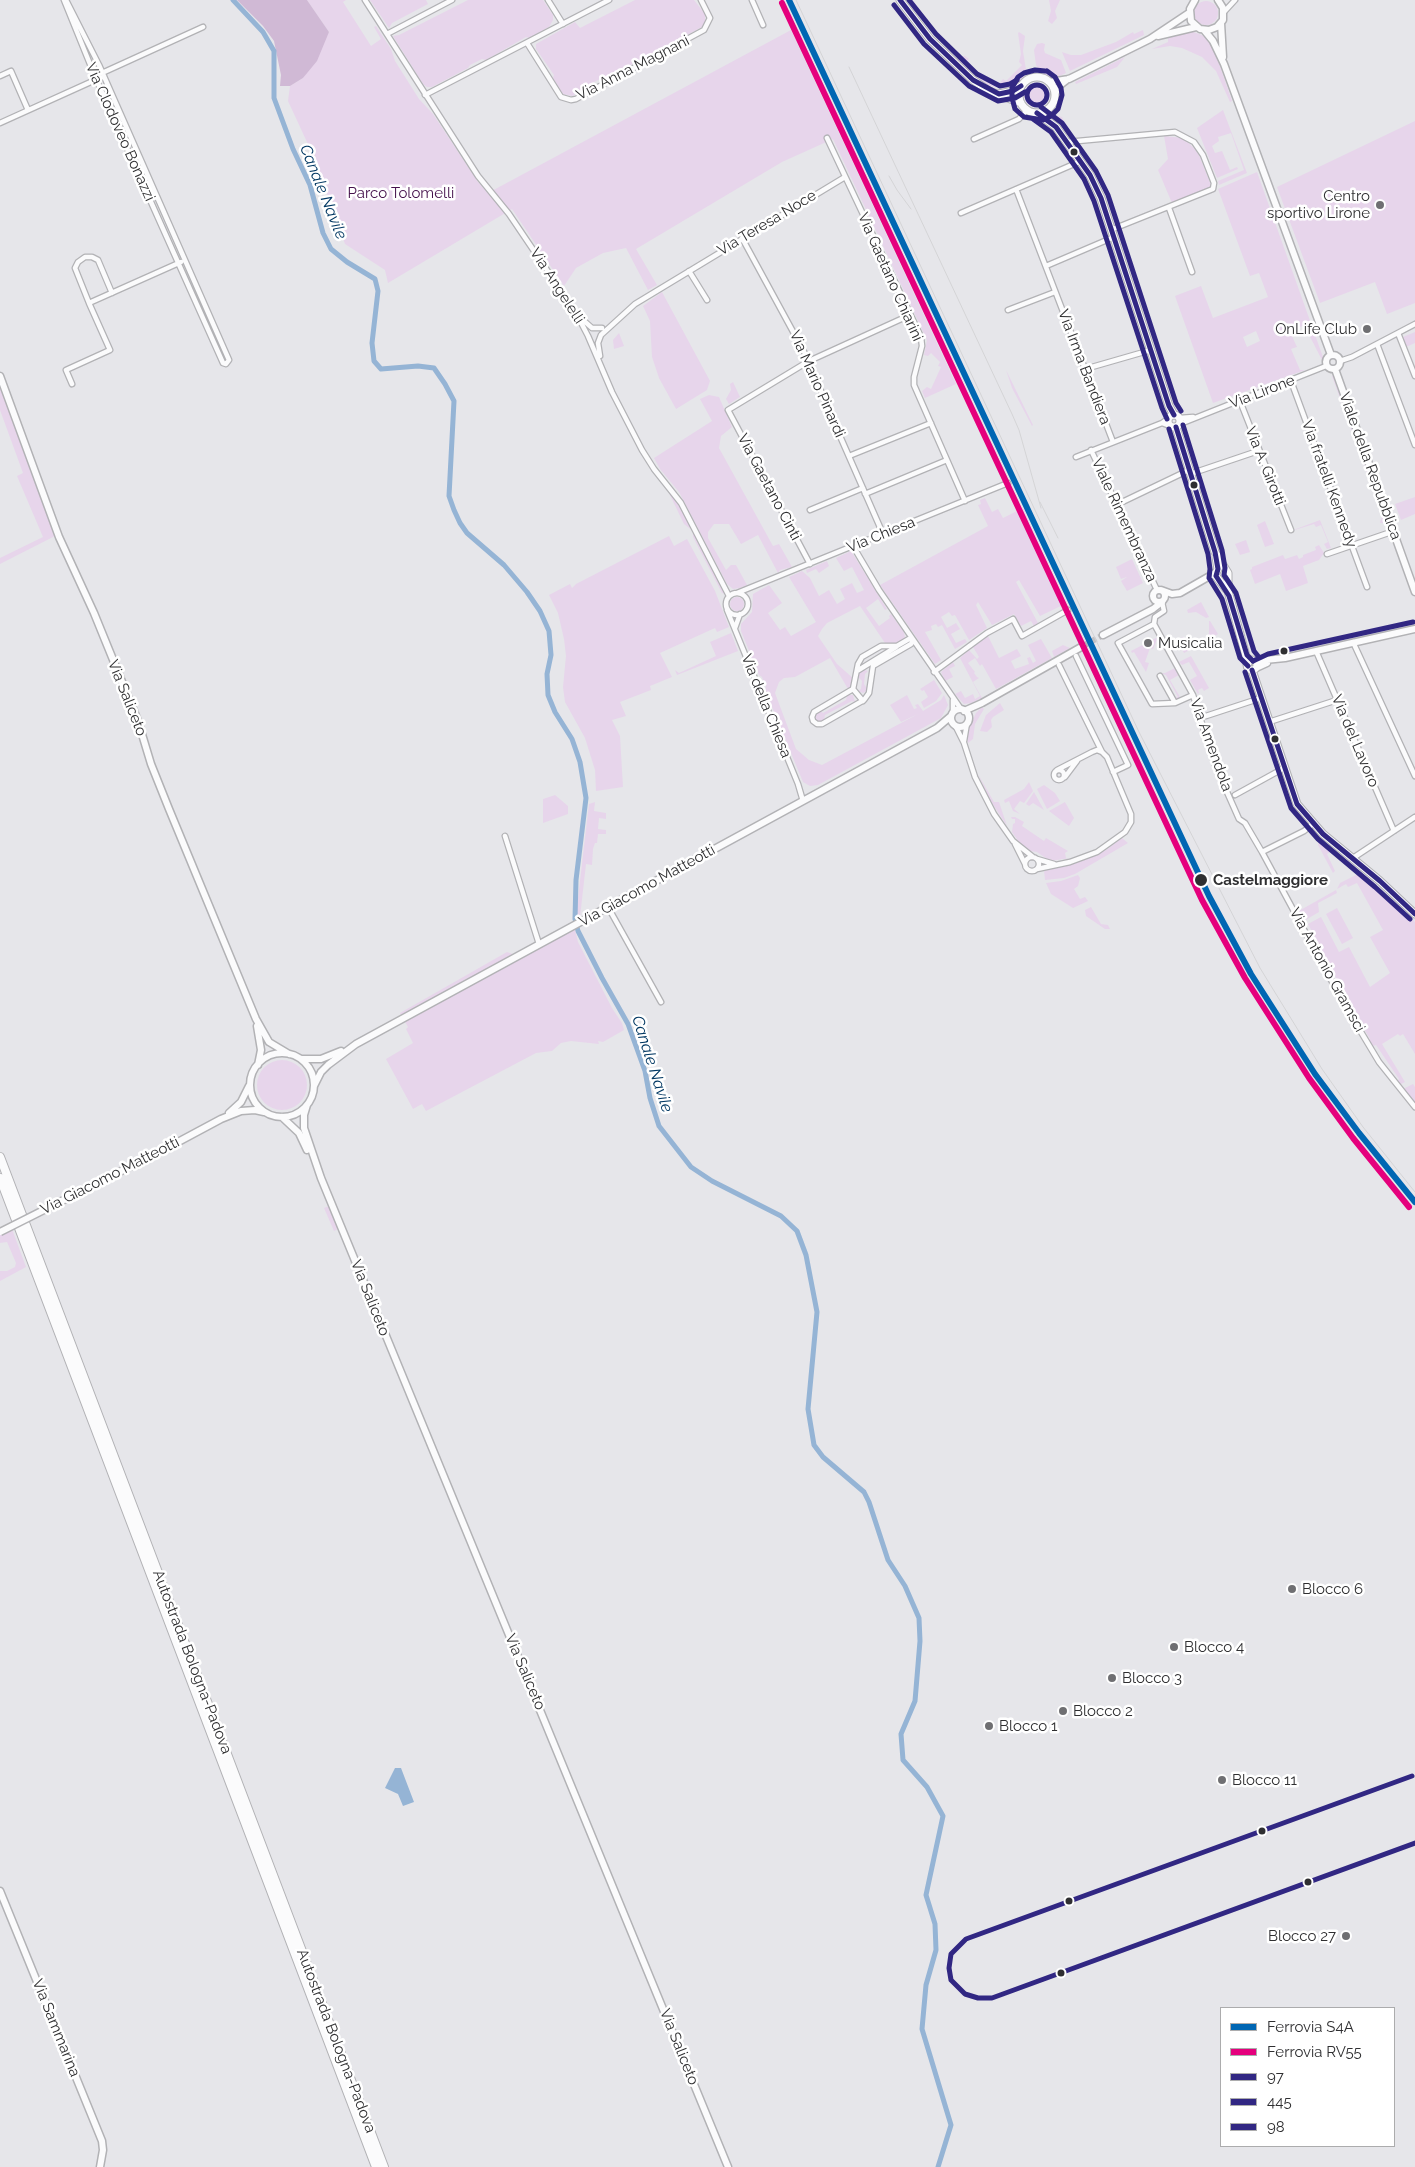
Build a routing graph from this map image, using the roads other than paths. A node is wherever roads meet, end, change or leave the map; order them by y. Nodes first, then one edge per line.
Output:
1 (65, 0) edge
2 (365, 0) edge
3 (452, 0) edge
4 (548, 0) edge
5 (609, 0) edge
6 (701, 0) edge
7 (752, 0) edge
8 (900, 0) edge
9 (1218, 0) edge
10 (1235, 0) edge
11 (1194, 1) edge
12 (601, 2) edge
13 (1224, 12) junction
14 (1189, 13) junction
15 (1221, 23) junction
16 (563, 24) junction
17 (763, 25) dead end
18 (203, 27) dead end
19 (1196, 27) junction
20 (1204, 30) junction
21 (386, 34) junction
22 (1150, 39) junction
23 (527, 43) junction
24 (1224, 64) junction
25 (103, 75) junction
26 (0, 76) edge
27 (1068, 79) junction
28 (96, 80) junction
29 (1050, 82) junction
30 (1022, 86) junction
31 (999, 94) junction
32 (1055, 94) junction
33 (425, 95) junction
34 (1021, 103) junction
35 (1051, 106) junction
36 (28, 110) junction
37 (1027, 110) junction
38 (1037, 113) junction
39 (0, 123) edge
40 (1056, 128) junction
41 (827, 138) dead end
42 (974, 139) dead end
43 (1067, 142) junction
44 (1081, 161) junction
45 (845, 176) junction
46 (1016, 189) junction
47 (1169, 208) junction
48 (961, 213) dead end
49 (1113, 229) junction
50 (1115, 237) junction
51 (742, 238) junction
52 (185, 260) junction
53 (178, 263) junction
54 (1046, 266) junction
55 (689, 271) junction
56 (1192, 272) dead end
57 (112, 292) junction
58 (1055, 292) junction
59 (707, 300) dead end
60 (89, 303) junction
61 (570, 304) junction
62 (1008, 310) dead end
63 (910, 315) junction
64 (1415, 324) edge
65 (603, 330) junction
66 (1398, 333) junction
67 (588, 336) junction
68 (1377, 344) junction
69 (1151, 350) junction
70 (1331, 355) junction
71 (809, 361) junction
72 (1340, 361) junction
73 (1326, 366) junction
74 (1085, 369) junction
75 (1335, 369) junction
76 (0, 376) edge
77 (1415, 376) edge
78 (1290, 381) junction
79 (72, 384) dead end
80 (610, 387) junction
81 (1240, 401) junction
82 (1173, 421) junction
83 (931, 423) junction
84 (1113, 442) junction
85 (1415, 445) edge
86 (1091, 450) junction
87 (1258, 451) junction
88 (849, 456) junction
89 (1076, 457) dead end
90 (947, 460) junction
91 (1190, 472) junction
92 (1008, 483) dead end
93 (863, 488) junction
94 (865, 494) junction
95 (965, 501) junction
96 (1116, 504) junction
97 (810, 510) dead end
98 (1291, 530) dead end
99 (1394, 531) junction
100 (883, 534) junction
101 (853, 546) junction
102 (1352, 546) junction
103 (1327, 554) dead end
104 (810, 564) junction
105 (1220, 574) junction
106 (1367, 586) dead end
107 (753, 587) junction
108 (1159, 590) junction
109 (1415, 592) edge
110 (734, 594) junction
111 (746, 598) junction
112 (1153, 599) junction
113 (1162, 601) junction
114 (727, 610) junction
115 (1068, 610) dead end
116 (740, 614) junction
117 (1141, 615) junction
118 (1154, 624) junction
119 (735, 628) junction
120 (1415, 629) edge
121 (1103, 635) tunnel mouth
122 (913, 640) junction
123 (1353, 642) junction
124 (898, 646) junction
125 (1084, 646) tunnel mouth
126 (1316, 651) junction
127 (1076, 656) dead end
128 (1059, 665) dead end
129 (1253, 665) junction
130 (859, 670) junction
131 (871, 672) junction
132 (934, 672) junction
133 (1160, 676) dead end
134 (853, 689) junction
135 (1193, 695) junction
136 (1261, 698) junction
137 (952, 700) junction
138 (1337, 700) junction
139 (862, 701) junction
140 (982, 703) junction
141 (1175, 703) junction
142 (962, 710) junction
143 (952, 714) junction
144 (1206, 716) dead end
145 (968, 721) junction
146 (1268, 722) junction
147 (955, 726) junction
148 (937, 728) junction
149 (964, 743) junction
150 (1102, 752) junction
151 (1080, 759) junction
152 (1284, 768) junction
153 (1057, 770) junction
154 (1113, 772) junction
155 (1415, 776) edge
156 (1064, 778) junction
157 (798, 784) junction
158 (1235, 795) dead end
159 (811, 796) junction
160 (803, 801) junction
161 (1415, 818) edge
162 (1313, 824) junction
163 (1394, 831) junction
164 (505, 836) dead end
165 (1013, 841) junction
166 (1262, 852) junction
167 (1035, 858) junction
168 (1353, 858) junction
169 (1025, 864) junction
170 (1057, 865) junction
171 (1037, 869) junction
172 (608, 907) junction
173 (1415, 914) edge
174 (539, 944) junction
175 (661, 1002) dead end
176 (256, 1019) junction
177 (356, 1044) junction
178 (289, 1054) junction
179 (300, 1059) junction
180 (258, 1065) junction
181 (251, 1082) junction
182 (314, 1086) junction
183 (307, 1105) junction
184 (1415, 1107) edge
185 (267, 1113) junction
186 (282, 1117) junction
187 (220, 1119) junction
188 (0, 1157) edge
189 (0, 1178) edge
190 (321, 1178) junction
191 (0, 1232) edge
192 (0, 1891) edge
193 (100, 2167) edge
194 (376, 2167) edge
195 (384, 2167) edge
196 (728, 2167) edge

1 - 25 street, Via Clodoveo Bonazzi
1 - 28 street, Via Clodoveo Bonazzi
2 - 21 street, Via Angelelli
3 - 21 street
4 - 16 street
5 - 12 street
6 - 23 street, Via Anna Magnani
7 - 17 street
8 - 31 main road
9 - 13 street
10 - 13 street
11 - 14 street
12 - 16 street
13 - 15 street
14 - 19 street
14 - 22 street
15 - 20 street
15 - 24 street
16 - 23 street
18 - 25 street, Via Clodoveo Bonazzi
19 - 20 street
19 - 22 street
20 - 24 street
21 - 33 street, Via Angelelli
22 - 27 street
23 - 33 street
24 - 70 street
25 - 28 street
25 - 52 street, Via Clodoveo Bonazzi
26 - 36 street
27 - 29 street
27 - 32 street
28 - 36 street
28 - 53 street, Via Clodoveo Bonazzi
29 - 30 main road
29 - 32 main road
30 - 31 main road
30 - 34 main road
31 - 34 main road
32 - 35 main road
33 - 61 street, Via Angelelli
34 - 37 main road
35 - 38 main road
35 - 40 main road
36 - 39 street
37 - 38 main road
37 - 42 street
38 - 40 main road
40 - 43 main road
41 - 45 street, Via Gaetano Chiarini
43 - 44 main road
43 - 47 street
44 - 46 street
44 - 49 main road
45 - 51 street, Via Teresa Noce
45 - 63 street, Via Gaetano Chiarini
46 - 48 street
46 - 54 street, Via Irma Bandiera
47 - 49 street
47 - 56 street
49 - 50 main road
50 - 54 street
50 - 69 main road
51 - 55 street, Via Teresa Noce
51 - 71 street, Via Mario Pinardi
52 - 53 street
52 - 53 street, Via Clodoveo Bonazzi
53 - 57 street
54 - 58 street, Via Irma Bandiera
55 - 59 street
55 - 65 street, Via Teresa Noce
57 - 60 street
57 - 60 street
58 - 62 street, Via Irma Bandiera
58 - 74 street, Via Irma Bandiera
60 - 79 street
61 - 65 street
61 - 67 street, Via Angelelli
63 - 71 street
63 - 83 street, Via Gaetano Chiarini
64 - 66 street
65 - 67 street, Via Teresa Noce
65 - 80 street
66 - 68 street
66 - 77 street
67 - 80 street, Via Angelelli
68 - 72 street
68 - 85 street
69 - 74 street
69 - 82 main road
70 - 72 street
70 - 73 street
71 - 88 street, Via Mario Pinardi
71 - 104 street, Via Gaetano Cinti
72 - 75 street
73 - 75 street
73 - 78 street, Via Lirone
74 - 84 street, Via Irma Bandiera
75 - 99 street, Viale della Repubblica
76 - 176 street, Via Saliceto
78 - 81 street, Via Lirone
78 - 102 street, Via fratelli Kennedy
80 - 110 street, Via Angelelli
81 - 82 street, Via Lirone
81 - 87 street, Via A. Girotti
82 - 84 street
82 - 91 main road
83 - 88 street
83 - 90 street, Via Gaetano Chiarini
84 - 86 street
86 - 89 street
86 - 96 street, Viale Rimembranza
87 - 91 street
87 - 98 street, Via A. Girotti
88 - 93 street, Via Mario Pinardi
90 - 94 street
90 - 95 street, Via Gaetano Chiarini
91 - 96 street
91 - 105 main road
92 - 95 street, Via Chiesa
93 - 94 street, Via Mario Pinardi
93 - 97 street
94 - 100 street, Via Mario Pinardi
95 - 100 street, Via Chiesa
96 - 108 street, Viale Rimembranza
99 - 102 street
99 - 109 street, Viale della Repubblica
100 - 101 street, Via Chiesa
101 - 104 street, Via Chiesa
101 - 122 street
102 - 103 street
102 - 106 street, Via fratelli Kennedy
104 - 107 street, Via Chiesa
105 - 108 street
105 - 113 street
105 - 129 main road
107 - 110 street, Via Chiesa
107 - 111 street
108 - 112 street
108 - 113 street
110 - 111 street
110 - 114 street
111 - 116 street
112 - 113 street
112 - 117 street
113 - 117 street
113 - 118 street
114 - 116 street
114 - 119 street, Via della Chiesa
115 - 132 street
116 - 119 street
117 - 121 street
118 - 135 street, Via Amendola
118 - 141 street
119 - 157 street, Via della Chiesa
120 - 123 street
122 - 124 street
122 - 131 street
122 - 132 street
123 - 126 street
123 - 155 street
124 - 130 street
124 - 130 street
125 - 140 street
126 - 129 street
126 - 138 street, Via del Lavoro
127 - 154 street
128 - 150 street
129 - 136 main road
130 - 131 street
130 - 134 street
131 - 139 street
132 - 137 street
133 - 141 street
134 - 139 street
134 - 139 street
135 - 141 street
135 - 166 street, Via Amendola
136 - 144 street
136 - 146 main road
137 - 142 street
137 - 143 street
138 - 146 street
138 - 163 street, Via del Lavoro
140 - 142 street
140 - 145 street
142 - 143 street
142 - 145 street
143 - 147 street
143 - 148 street, Via Giacomo Matteotti
145 - 147 street, Via Giacomo Matteotti
145 - 149 street
146 - 152 main road
147 - 148 street, Via Giacomo Matteotti
147 - 149 street
148 - 159 street, Via Giacomo Matteotti
149 - 165 street
150 - 151 street
150 - 154 street
151 - 153 street
151 - 156 street
152 - 158 street
152 - 162 main road
153 - 156 street
153 - 156 street
154 - 170 street
157 - 159 street, Via della Chiesa
157 - 160 street, Via della Chiesa
159 - 160 street, Via Giacomo Matteotti
160 - 172 street, Via Giacomo Matteotti
161 - 163 street
162 - 166 street
162 - 168 main road
163 - 168 street
164 - 174 street
165 - 167 street
165 - 169 street
166 - 184 street, Via Antonio Gramsci
167 - 169 street
167 - 170 street
167 - 171 street
168 - 173 main road
169 - 171 street
170 - 171 street
172 - 174 street, Via Giacomo Matteotti
172 - 175 street
174 - 177 street, Via Giacomo Matteotti
176 - 178 street, Via Saliceto
176 - 180 street, Via Saliceto
177 - 179 street, Via Giacomo Matteotti
177 - 182 street, Via Giacomo Matteotti
178 - 179 street, Via Saliceto
178 - 180 street
179 - 182 street
180 - 181 street, Via Saliceto
181 - 185 street
181 - 187 street, Via Giacomo Matteotti
182 - 183 street, Via Saliceto
183 - 186 street
183 - 190 street, Via Saliceto
185 - 186 street, Via Saliceto
185 - 187 street, Via Giacomo Matteotti
186 - 190 street, Via Saliceto
187 - 191 street, Via Giacomo Matteotti, bridge
188 - 195 highway, Autostrada Bologna-Padova
189 - 194 highway, Autostrada Bologna-Padova
190 - 196 street, Via Saliceto
192 - 193 street, Via Sammarina

